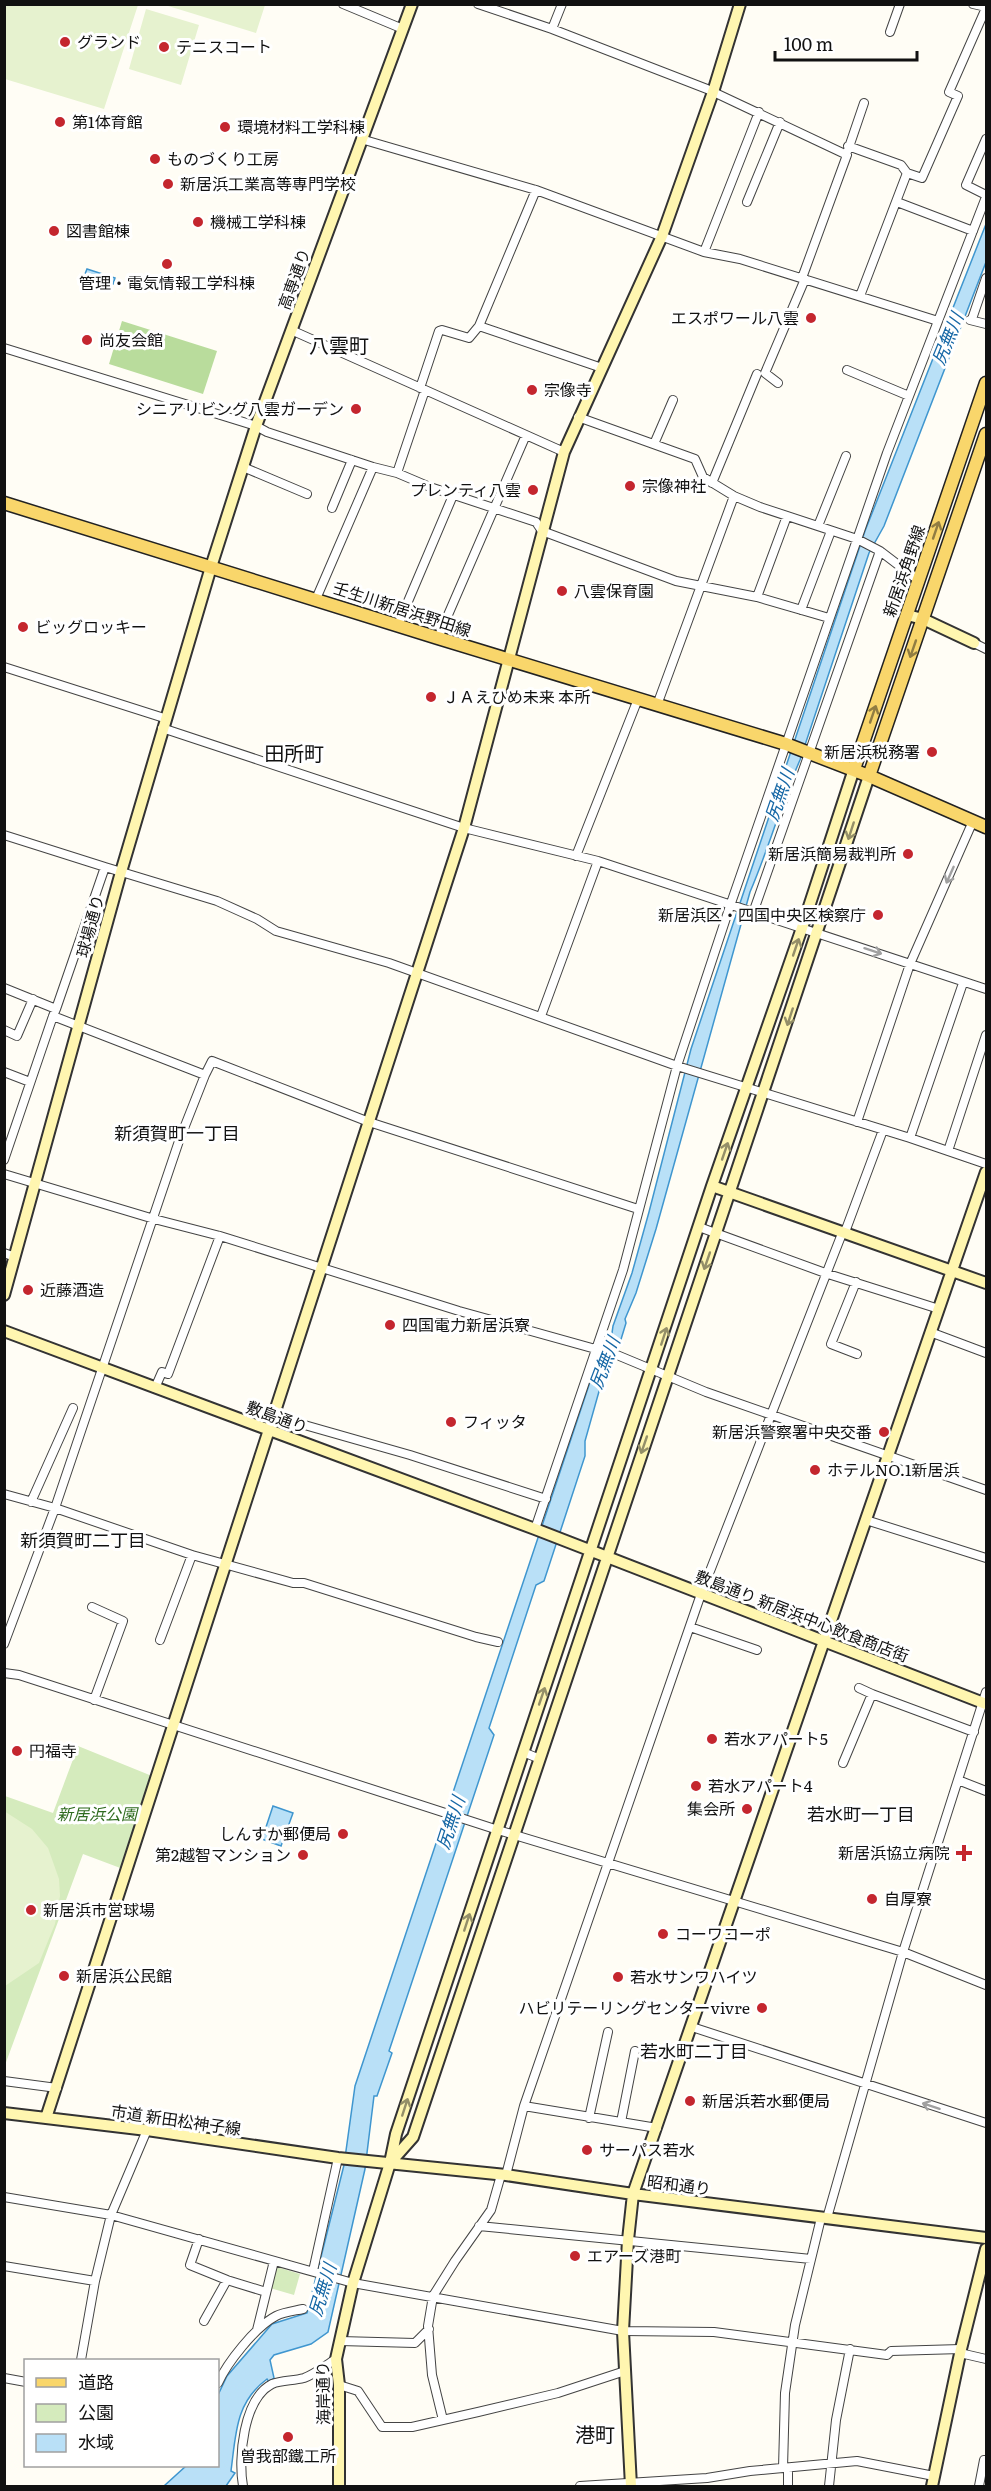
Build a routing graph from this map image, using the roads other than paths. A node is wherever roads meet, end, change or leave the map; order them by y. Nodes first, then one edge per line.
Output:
1 (343, 4) edge
2 (412, 4) edge
3 (478, 4) edge
4 (562, 4) edge
5 (740, 4) edge
6 (900, 4) edge
7 (972, 4) edge
8 (987, 8) edge
9 (403, 29) junction
10 (552, 29) junction
11 (890, 32) dead end
12 (713, 92) junction
13 (864, 103) dead end
14 (759, 112) junction
15 (780, 122) junction
16 (987, 139) edge
17 (361, 140) junction
18 (848, 146) junction
19 (847, 155) junction
20 (907, 173) junction
21 (536, 190) junction
22 (987, 196) edge
23 (747, 202) dead end
24 (897, 202) junction
25 (973, 231) junction
26 (662, 236) junction
27 (704, 252) junction
28 (987, 278) edge
29 (803, 279) junction
30 (860, 296) junction
31 (938, 321) junction
32 (987, 324) edge
33 (479, 326) junction
34 (291, 330) junction
35 (4, 348) edge
36 (602, 368) junction
37 (847, 370) dead end
38 (758, 374) dead end
39 (778, 383) dead end
40 (987, 383) edge
41 (423, 389) junction
42 (909, 396) junction
43 (673, 400) dead end
44 (578, 417) junction
45 (256, 426) junction
46 (987, 434) edge
47 (526, 435) junction
48 (654, 444) junction
49 (564, 452) junction
50 (846, 456) dead end
51 (352, 460) junction
52 (243, 467) junction
53 (373, 467) junction
54 (398, 473) junction
55 (712, 483) junction
56 (454, 493) junction
57 (307, 494) dead end
58 (734, 496) junction
59 (4, 503) edge
60 (493, 507) junction
61 (332, 508) dead end
62 (788, 516) junction
63 (818, 526) junction
64 (542, 531) junction
65 (831, 531) junction
66 (858, 539) junction
67 (878, 550) junction
68 (211, 567) junction
69 (918, 580) junction
70 (701, 586) junction
71 (757, 597) junction
72 (316, 599) junction
73 (801, 610) junction
74 (907, 615) junction
75 (829, 618) junction
76 (923, 619) junction
77 (398, 625) junction
78 (438, 639) junction
79 (974, 643) joint
80 (987, 649) edge
81 (508, 659) junction
82 (4, 667) edge
83 (638, 699) junction
84 (657, 705) junction
85 (163, 723) junction
86 (788, 745) junction
87 (808, 752) junction
88 (854, 770) junction
89 (869, 776) junction
90 (973, 821) junction
91 (987, 827) edge
92 (464, 828) junction
93 (4, 835) edge
94 (576, 856) junction
95 (598, 861) junction
96 (105, 867) junction
97 (121, 872) junction
98 (732, 906) junction
99 (751, 913) junction
100 (802, 928) junction
101 (818, 933) junction
102 (910, 964) junction
103 (418, 975) junction
104 (963, 982) junction
105 (4, 988) edge
106 (987, 989) edge
107 (33, 999) junction
108 (55, 1012) junction
109 (541, 1016) junction
110 (78, 1026) junction
111 (4, 1030) edge
112 (987, 1035) edge
113 (679, 1066) junction
114 (4, 1072) edge
115 (205, 1075) junction
116 (30, 1082) junction
117 (747, 1087) junction
118 (766, 1092) junction
119 (369, 1122) junction
120 (857, 1122) junction
121 (883, 1130) junction
122 (910, 1138) junction
123 (948, 1151) junction
124 (4, 1160) edge
125 (987, 1164) edge
126 (987, 1173) edge
127 (4, 1174) edge
128 (36, 1182) junction
129 (712, 1186) junction
130 (731, 1193) junction
131 (638, 1209) junction
132 (154, 1219) junction
133 (699, 1227) junction
134 (844, 1231) junction
135 (717, 1234) junction
136 (220, 1236) junction
137 (10, 1255) edge
138 (324, 1267) junction
139 (953, 1271) junction
140 (828, 1274) junction
141 (856, 1282) junction
142 (987, 1282) edge
143 (4, 1295) edge
144 (939, 1309) junction
145 (4, 1331) edge
146 (930, 1332) junction
147 (599, 1350) junction
148 (987, 1353) edge
149 (857, 1354) dead end
150 (102, 1369) junction
151 (652, 1371) junction
152 (667, 1377) junction
153 (155, 1388) junction
154 (73, 1408) dead end
155 (275, 1413) junction
156 (772, 1416) junction
157 (270, 1430) junction
158 (889, 1455) junction
159 (987, 1490) edge
160 (4, 1494) edge
161 (546, 1499) junction
162 (31, 1502) junction
163 (55, 1508) junction
164 (866, 1520) junction
165 (537, 1529) junction
166 (592, 1551) junction
167 (192, 1555) junction
168 (606, 1556) junction
169 (987, 1558) edge
170 (225, 1565) junction
171 (701, 1594) junction
172 (92, 1607) dead end
173 (690, 1626) junction
174 (160, 1640) dead end
175 (498, 1642) dead end
176 (825, 1642) junction
177 (4, 1644) edge
178 (758, 1650) dead end
179 (4, 1673) edge
180 (859, 1688) dead end
181 (872, 1694) junction
182 (985, 1699) edge
183 (94, 1700) junction
184 (173, 1726) junction
185 (974, 1732) junction
186 (523, 1752) junction
187 (540, 1759) junction
188 (843, 1763) dead end
189 (958, 1780) junction
190 (987, 1791) edge
191 (498, 1830) junction
192 (513, 1835) junction
193 (609, 1862) junction
194 (736, 1901) junction
195 (903, 1952) junction
196 (987, 1985) edge
197 (692, 2027) junction
198 (608, 2032) dead end
199 (635, 2051) dead end
200 (4, 2081) edge
201 (866, 2085) junction
202 (57, 2088) junction
203 (524, 2106) junction
204 (4, 2113) edge
205 (46, 2118) junction
206 (589, 2118) junction
207 (621, 2122) junction
208 (987, 2123) edge
209 (657, 2128) junction
210 (147, 2130) junction
211 (341, 2158) junction
212 (368, 2161) joint
213 (390, 2163) junction
214 (503, 2175) junction
215 (633, 2194) junction
216 (4, 2197) edge
217 (111, 2215) junction
218 (824, 2218) junction
219 (479, 2226) junction
220 (987, 2238) edge
221 (199, 2239) junction
222 (628, 2240) junction
223 (987, 2249) edge
224 (812, 2259) junction
225 (274, 2261) junction
226 (4, 2266) edge
227 (315, 2272) junction
228 (227, 2280) junction
229 (95, 2282) junction
230 (353, 2283) junction
231 (266, 2292) junction
232 (433, 2296) junction
233 (303, 2308) dead end
234 (204, 2321) dead end
235 (429, 2329) junction
236 (257, 2331) junction
237 (623, 2331) junction
238 (340, 2341) junction
239 (792, 2342) junction
240 (850, 2349) junction
241 (961, 2351) junction
242 (81, 2359) edge
243 (336, 2359) junction
244 (987, 2359) edge
245 (625, 2371) junction
246 (4, 2378) edge
247 (219, 2380) edge
248 (24, 2382) edge
249 (339, 2385) junction
250 (443, 2420) junction
251 (984, 2460) dead end
252 (831, 2463) junction
253 (786, 2468) junction
254 (933, 2481) edge
255 (630, 2485) edge
256 (243, 2487) edge
257 (339, 2487) edge
258 (580, 2487) edge
259 (788, 2487) edge
260 (829, 2487) edge
261 (979, 2487) edge

1 - 9 street
2 - 9 street, 高専通り
3 - 10 street
4 - 10 street
5 - 12 street
6 - 11 street
7 - 8 street
8 - 20 street
9 - 17 street, 高専通り
10 - 12 street
12 - 14 street
12 - 26 street
13 - 18 street
14 - 15 street
14 - 27 street
15 - 19 street
15 - 23 street
16 - 22 street
17 - 21 street
17 - 34 street, 高専通り
18 - 19 street
18 - 20 street
19 - 29 street
20 - 24 street
21 - 26 street
21 - 33 street
22 - 25 street
24 - 25 street
24 - 30 street
25 - 31 street
26 - 27 street
26 - 36 street
27 - 29 street
28 - 32 street
29 - 30 street
29 - 39 street
30 - 31 street
31 - 42 street
33 - 36 street
33 - 41 street
34 - 41 street
34 - 45 street, 高専通り
35 - 45 street
36 - 44 street
37 - 42 street
38 - 55 street
69 -> 40 main road, 新居浜角野線
41 - 47 street
41 - 54 street
42 - 66 street
43 - 48 street
44 - 48 street
44 - 49 street
45 - 51 street
45 - 52 street, 高専通り
46 - 76 main road, 新居浜角野線
47 - 49 street
47 - 60 street
48 - 55 street
49 - 64 street
50 - 63 street
51 - 53 street
51 - 61 street
52 - 57 street
52 - 68 street, 高専通り
53 - 54 street
53 - 72 street
54 - 56 street
55 - 58 street
56 - 60 street
56 - 77 street
58 - 62 street
58 - 70 street
59 - 68 main road, 壬生川新居浜野田線
60 - 64 street
60 - 78 street
62 - 63 street
62 - 71 street
63 - 65 street
64 - 70 street
64 - 81 street
65 - 66 street
65 - 73 street
66 - 67 street
66 - 75 street
67 - 69 street
67 - 87 street
68 - 72 main road, 壬生川新居浜野田線
68 - 85 street, 球場通り
69 - 74 main road, 新居浜角野線
70 - 71 street
70 - 84 street
71 - 73 street
72 - 77 main road, 壬生川新居浜野田線
73 - 75 street
74 - 76 street
88 -> 74 main road, 新居浜角野線
75 - 86 street
76 - 79 street
76 -> 89 main road, 新居浜角野線
77 - 78 main road, 壬生川新居浜野田線
78 - 81 main road, 壬生川新居浜野田線
79 - 80 street
81 - 83 main road, 壬生川新居浜野田線
81 - 92 street
82 - 85 street
83 - 84 main road, 壬生川新居浜野田線
83 - 94 street
84 - 86 main road, 壬生川新居浜野田線
85 - 92 street
85 - 97 street, 球場通り
86 - 87 main road, 壬生川新居浜野田線
86 - 98 street
87 - 88 main road
87 - 99 street
88 - 89 main road
88 - 100 street, 海岸通り
89 - 90 main road
89 -> 101 street
90 - 91 main road
90 -> 102 street
92 - 94 street
92 - 103 street
93 - 96 street
94 - 95 street
95 - 98 street
95 - 109 street
96 - 97 street
96 - 108 street
97 - 103 street
97 - 110 street, 球場通り
98 - 99 street
98 - 113 street
99 - 100 street
100 - 101 street
117 -> 100 street, 海岸通り
101 -> 102 street
101 -> 118 street
102 - 104 street
102 - 120 street
103 - 109 street
103 - 119 street
104 - 106 street
104 - 122 street
105 - 107 street
107 - 108 street
107 - 111 street
108 - 110 street
108 - 116 street
109 - 113 street
110 - 115 street
110 - 128 street, 球場通り
112 - 123 street
113 - 117 street
113 - 131 street
114 - 116 street
115 - 119 street
115 - 132 street
116 - 124 street
117 - 118 street
129 -> 117 street, 海岸通り
118 - 120 street
118 - 130 street
119 - 131 street
119 - 138 street
120 - 121 street
121 - 122 street
121 - 134 street
122 - 123 street
123 - 125 street
126 - 139 street
127 - 128 street
128 - 132 street
128 - 137 street, 球場通り
129 - 130 street
129 - 133 street, 海岸通り
130 - 134 street
130 - 135 street
131 - 147 street
132 - 136 street
132 - 150 street
133 - 135 street
151 -> 133 street, 海岸通り
134 - 139 street
134 - 140 street
135 - 140 street
135 -> 152 street
136 - 138 street
136 - 153 street
137 - 143 street, 球場通り
138 - 147 street
138 - 155 street
139 - 142 street
139 - 144 street
140 - 141 street
140 - 156 street
141 - 144 street
141 - 149 street
144 - 146 street
145 - 150 street, 敷島通り
146 - 148 street
146 - 158 street
147 - 151 street
147 - 161 street
150 - 153 street, 敷島通り
150 - 163 street
151 - 152 street
151 - 166 street, 海岸通り
152 - 156 street
152 -> 168 street
153 - 157 street, 敷島通り
154 - 162 street
155 - 157 street
155 - 161 street
156 - 158 street
156 - 171 street
157 - 165 street, 敷島通り
157 - 170 street
158 - 159 street
158 - 164 street
160 - 162 street
161 - 165 street
162 - 163 street
163 - 167 street
163 - 177 street
164 - 169 street
164 - 176 street
165 - 166 street, 敷島通り
166 - 168 street
186 -> 166 street, 海岸通り
167 - 170 street
167 - 174 street
168 - 171 street, 敷島通り 新居浜中心飲食商店街
168 - 187 street
170 - 175 street
170 - 184 street
171 - 173 street
171 - 176 street, 敷島通り 新居浜中心飲食商店街
172 - 183 street
173 - 178 street
173 - 193 street
176 - 182 street, 敷島通り 新居浜中心飲食商店街
176 - 194 street
179 - 183 street
180 - 181 street
181 - 185 street
181 - 188 street
182 - 185 street
183 - 184 street
184 - 191 street
184 - 202 street
185 - 189 street
186 - 187 street
186 - 191 street, 海岸通り
187 - 192 street
189 - 190 street
189 - 195 street
191 - 192 street
213 -> 191 street, 海岸通り
192 - 193 street
192 - 213 street
193 - 194 street
193 - 203 street
194 - 195 street
194 - 197 street
195 - 196 street
195 - 201 street
197 - 201 street
197 - 209 street
198 - 206 street
199 - 207 street
200 - 202 street
208 -> 201 street
201 - 218 street
202 - 205 street
203 - 206 street
203 - 214 street
204 - 205 street, 市道 新田松神子線
205 - 210 street, 市道 新田松神子線
206 - 207 street
207 - 209 street
209 - 215 street
210 - 211 street, 市道 新田松神子線
210 - 217 street
211 - 212 street, 市道 新田松神子線
211 - 227 street
212 - 213 street, 昭和通り
213 - 214 street, 昭和通り
213 - 230 street, 海岸通り
214 - 215 street, 昭和通り
214 - 219 street
215 - 218 street, 昭和通り
215 - 222 street
216 - 217 street
217 - 221 street
217 - 229 street
218 - 220 street, 昭和通り
218 - 224 street
219 - 222 street
219 - 232 street
221 - 225 street
221 - 228 street
222 - 224 street
222 - 237 street
223 - 241 street
224 - 239 street
225 - 227 street
225 - 231 street
226 - 229 street
227 - 230 street
228 - 231 street
228 - 234 street
229 - 242 street
230 - 232 street
230 - 238 street, 海岸通り
231 - 236 street
232 - 235 street
232 - 237 street
233 - 236 street
235 - 238 street
235 - 250 street
236 - 247 street
237 - 239 street
237 - 245 street
238 - 243 street, 海岸通り
239 - 240 street
239 - 253 street
240 - 241 street
240 - 252 street
241 - 244 street
241 - 254 street
243 - 249 street, 海岸通り
243 - 256 street
245 - 250 street
245 - 255 street
246 - 248 street
249 - 250 street
249 - 257 street, 海岸通り
251 - 261 street
252 - 253 street
252 - 254 street
252 - 260 street
253 - 255 street
253 - 259 street
255 - 258 street

